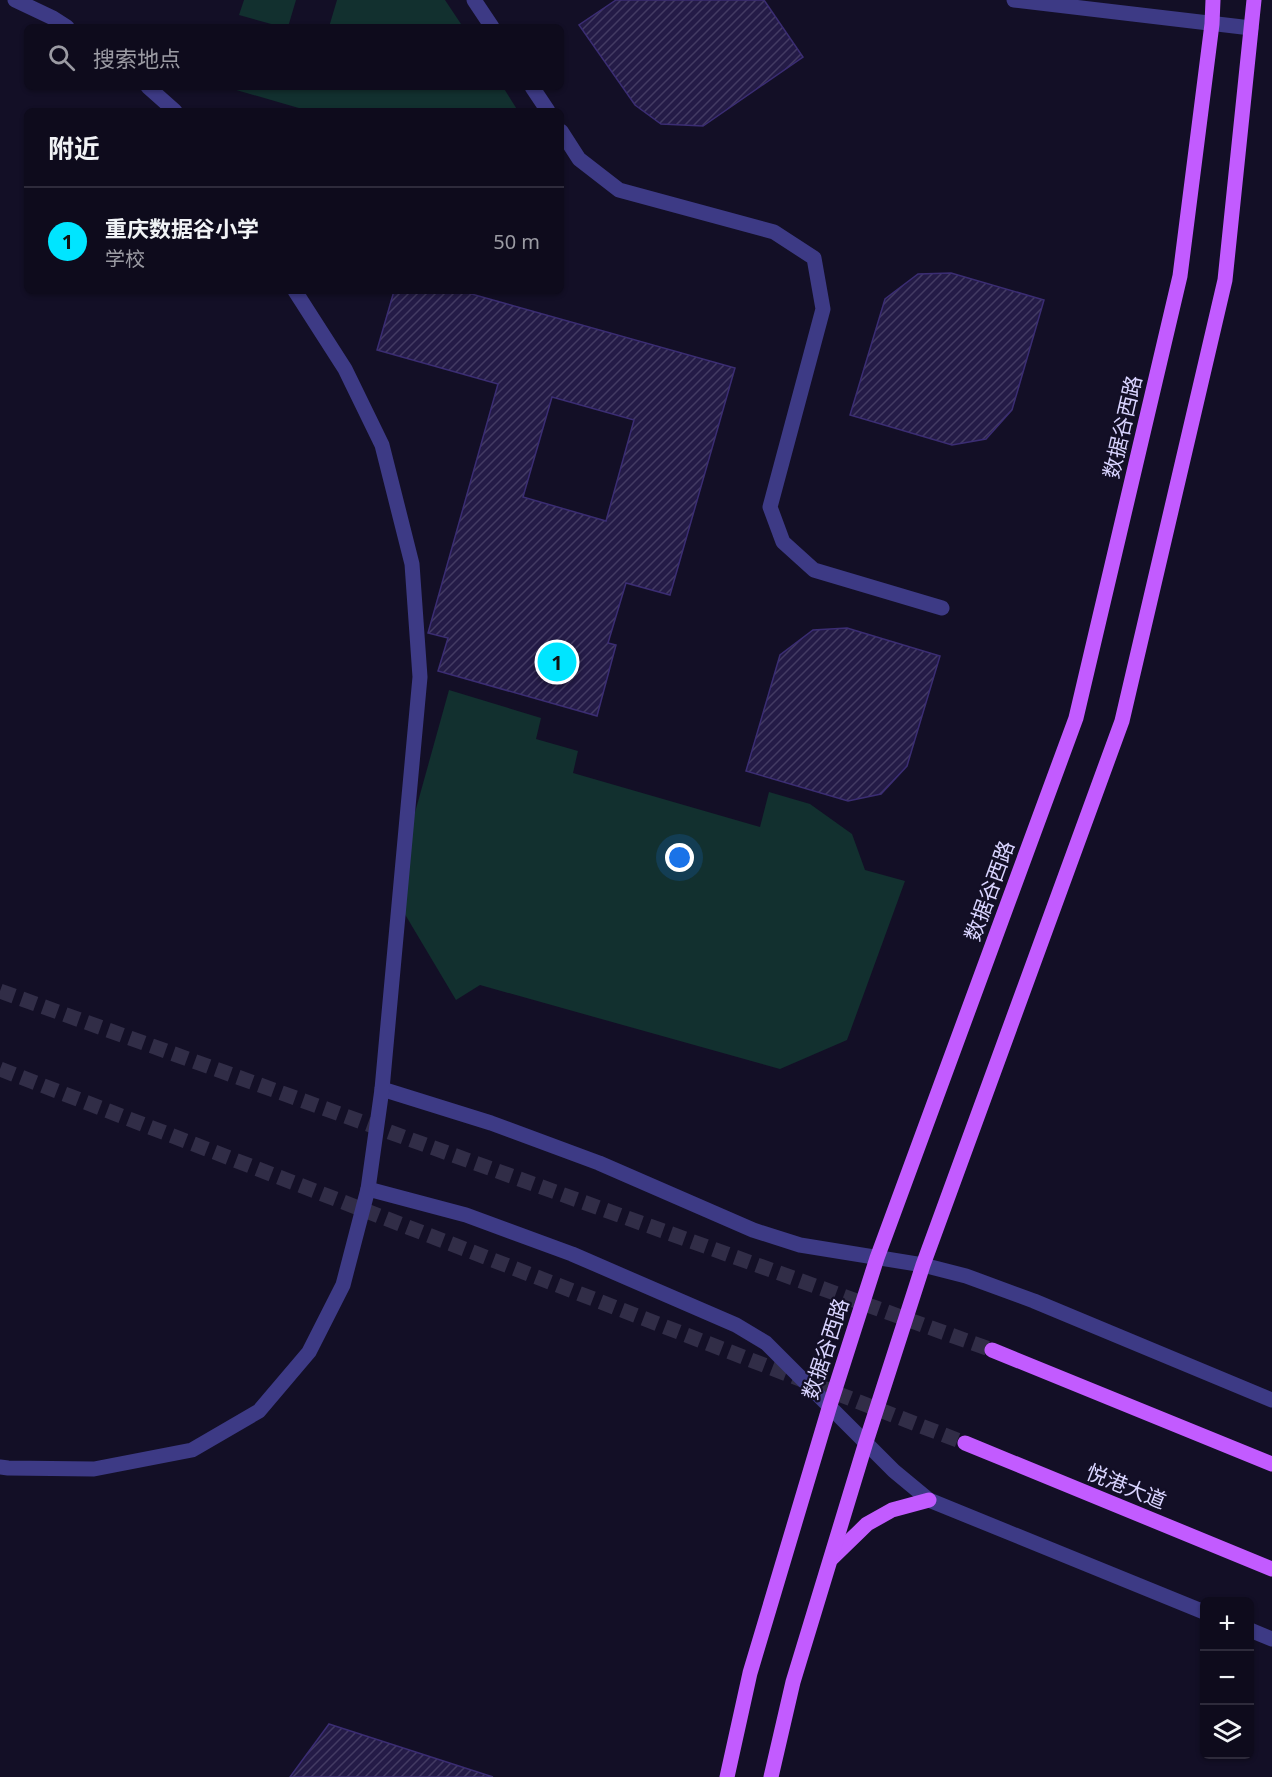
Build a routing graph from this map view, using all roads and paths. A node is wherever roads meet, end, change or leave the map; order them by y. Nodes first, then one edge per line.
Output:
1 (15, 0) edge
2 (474, 0) edge
3 (1014, 0) edge
4 (1213, 0) edge
5 (1254, 0) edge
6 (62, 24) edge
7 (490, 24) edge
8 (1212, 24) junction
9 (1251, 28) junction
10 (151, 90) edge
11 (534, 90) edge
12 (172, 108) edge
13 (546, 108) edge
14 (564, 136) edge
15 (297, 294) edge
16 (942, 608) dead end
17 (382, 1089) junction
18 (368, 1189) junction
19 (877, 1258) junction
20 (923, 1265) junction
21 (992, 1350) tunnel mouth
22 (1272, 1400) edge
23 (830, 1405) junction
24 (866, 1442) junction
25 (965, 1443) tunnel mouth
26 (1272, 1464) edge
27 (0, 1467) edge
28 (929, 1500) junction
29 (830, 1560) junction
30 (1272, 1569) edge
31 (1200, 1610) edge
32 (1254, 1632) edge
33 (1272, 1639) edge
34 (727, 1777) edge
35 (771, 1777) edge

1 - 6 street
2 - 7 street
3 - 8 street
4 - 8 main road, 数据谷西路
5 - 9 main road
8 - 9 street
8 - 19 main road, 数据谷西路
9 - 20 main road
10 - 12 street
11 - 13 street
14 - 16 street
15 - 17 street
17 - 18 street
17 - 19 street
18 - 23 street
18 - 27 street
19 - 20 street
19 - 23 main road, 数据谷西路
20 - 22 street
20 - 24 main road
21 - 26 main road
23 - 24 street
23 - 34 main road, 数据谷西路
24 - 28 street
24 - 29 main road
25 - 30 main road, 悦港大道
28 - 29 main road
28 - 31 street
29 - 35 main road
32 - 33 street

